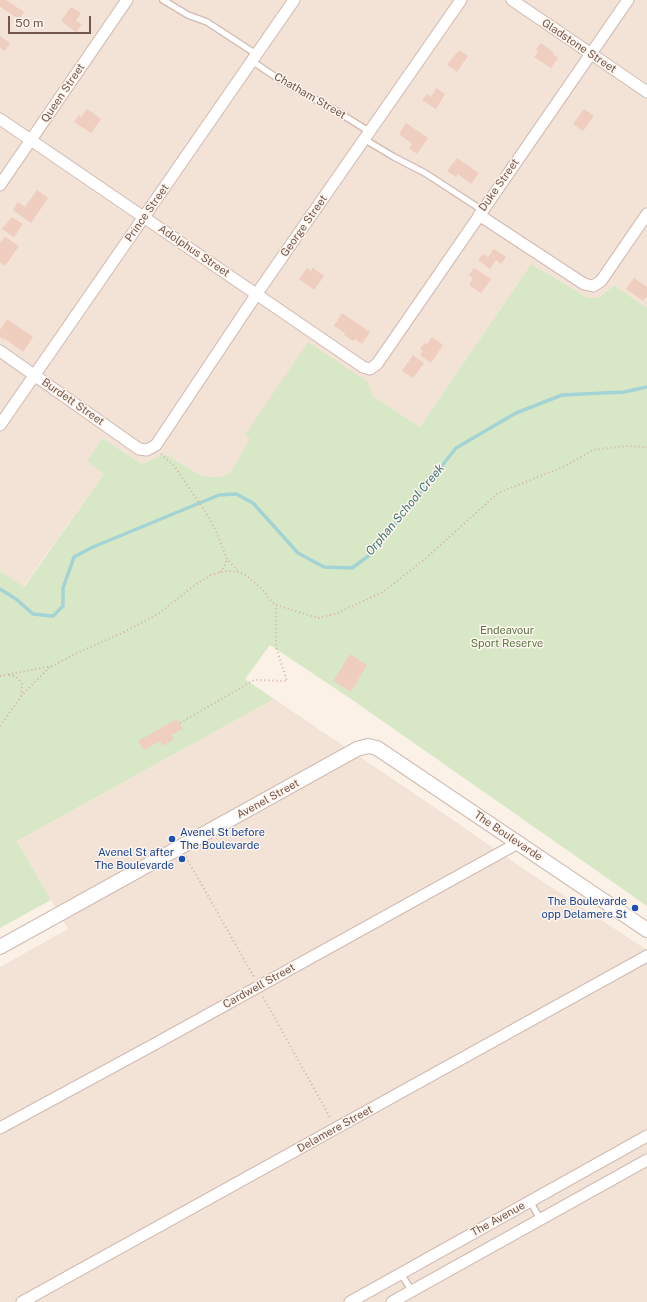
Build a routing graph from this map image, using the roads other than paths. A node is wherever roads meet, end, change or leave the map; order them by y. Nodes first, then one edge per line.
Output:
1 (126, 0) edge
2 (163, 0) edge
3 (294, 0) edge
4 (461, 0) edge
5 (512, 0) edge
6 (628, 0) edge
7 (591, 54) junction
8 (254, 57) junction
9 (647, 92) edge
10 (0, 118) edge
11 (367, 135) junction
12 (31, 140) junction
13 (0, 185) edge
14 (481, 212) junction
15 (647, 214) edge
16 (144, 217) junction
17 (257, 294) junction
18 (0, 351) edge
19 (370, 369) joint
20 (34, 375) junction
21 (0, 426) edge
22 (150, 448) joint
23 (368, 746) joint
24 (518, 843) junction
25 (647, 930) edge
26 (0, 947) edge
27 (647, 956) edge
28 (0, 1128) edge
29 (647, 1136) edge
30 (647, 1160) edge
31 (530, 1202) junction
32 (540, 1219) junction
33 (401, 1274) junction
34 (412, 1291) junction
35 (22, 1302) edge
36 (350, 1302) edge
37 (392, 1302) edge

1 - 12 street, Queen Street
2 - 8 lane, Chatham Street
3 - 8 street, Prince Street
4 - 11 street, George Street
5 - 7 street, Gladstone Street
6 - 7 street, Duke Street
7 - 9 street, Gladstone Street
7 - 14 street, Duke Street
8 - 11 lane, Chatham Street
8 - 16 street, Prince Street
10 - 12 street, Adolphus Street
11 - 14 lane, Chatham Street
11 - 17 street, George Street
12 - 13 street, Queen Street
12 - 16 street, Adolphus Street
14 - 15 street, Chatham Street
14 - 19 street, Duke Street
16 - 17 street, Adolphus Street
16 - 20 street, Prince Street
17 - 19 street, Adolphus Street
17 - 22 street, George Street
18 - 20 street, Burdett Street
20 - 21 street, Prince Street
20 - 22 street, Burdett Street
23 - 24 street, The Boulevarde
23 - 26 street, Avenel Street
24 - 25 street, The Boulevarde
24 - 28 street, Cardwell Street
27 - 35 street, Delamere Street
29 - 31 street, The Avenue
30 - 32 street, The Avenue
31 - 32 lane
31 - 33 street, The Avenue
32 - 34 street, The Avenue
33 - 34 lane
33 - 36 street, The Avenue
34 - 37 street, The Avenue

